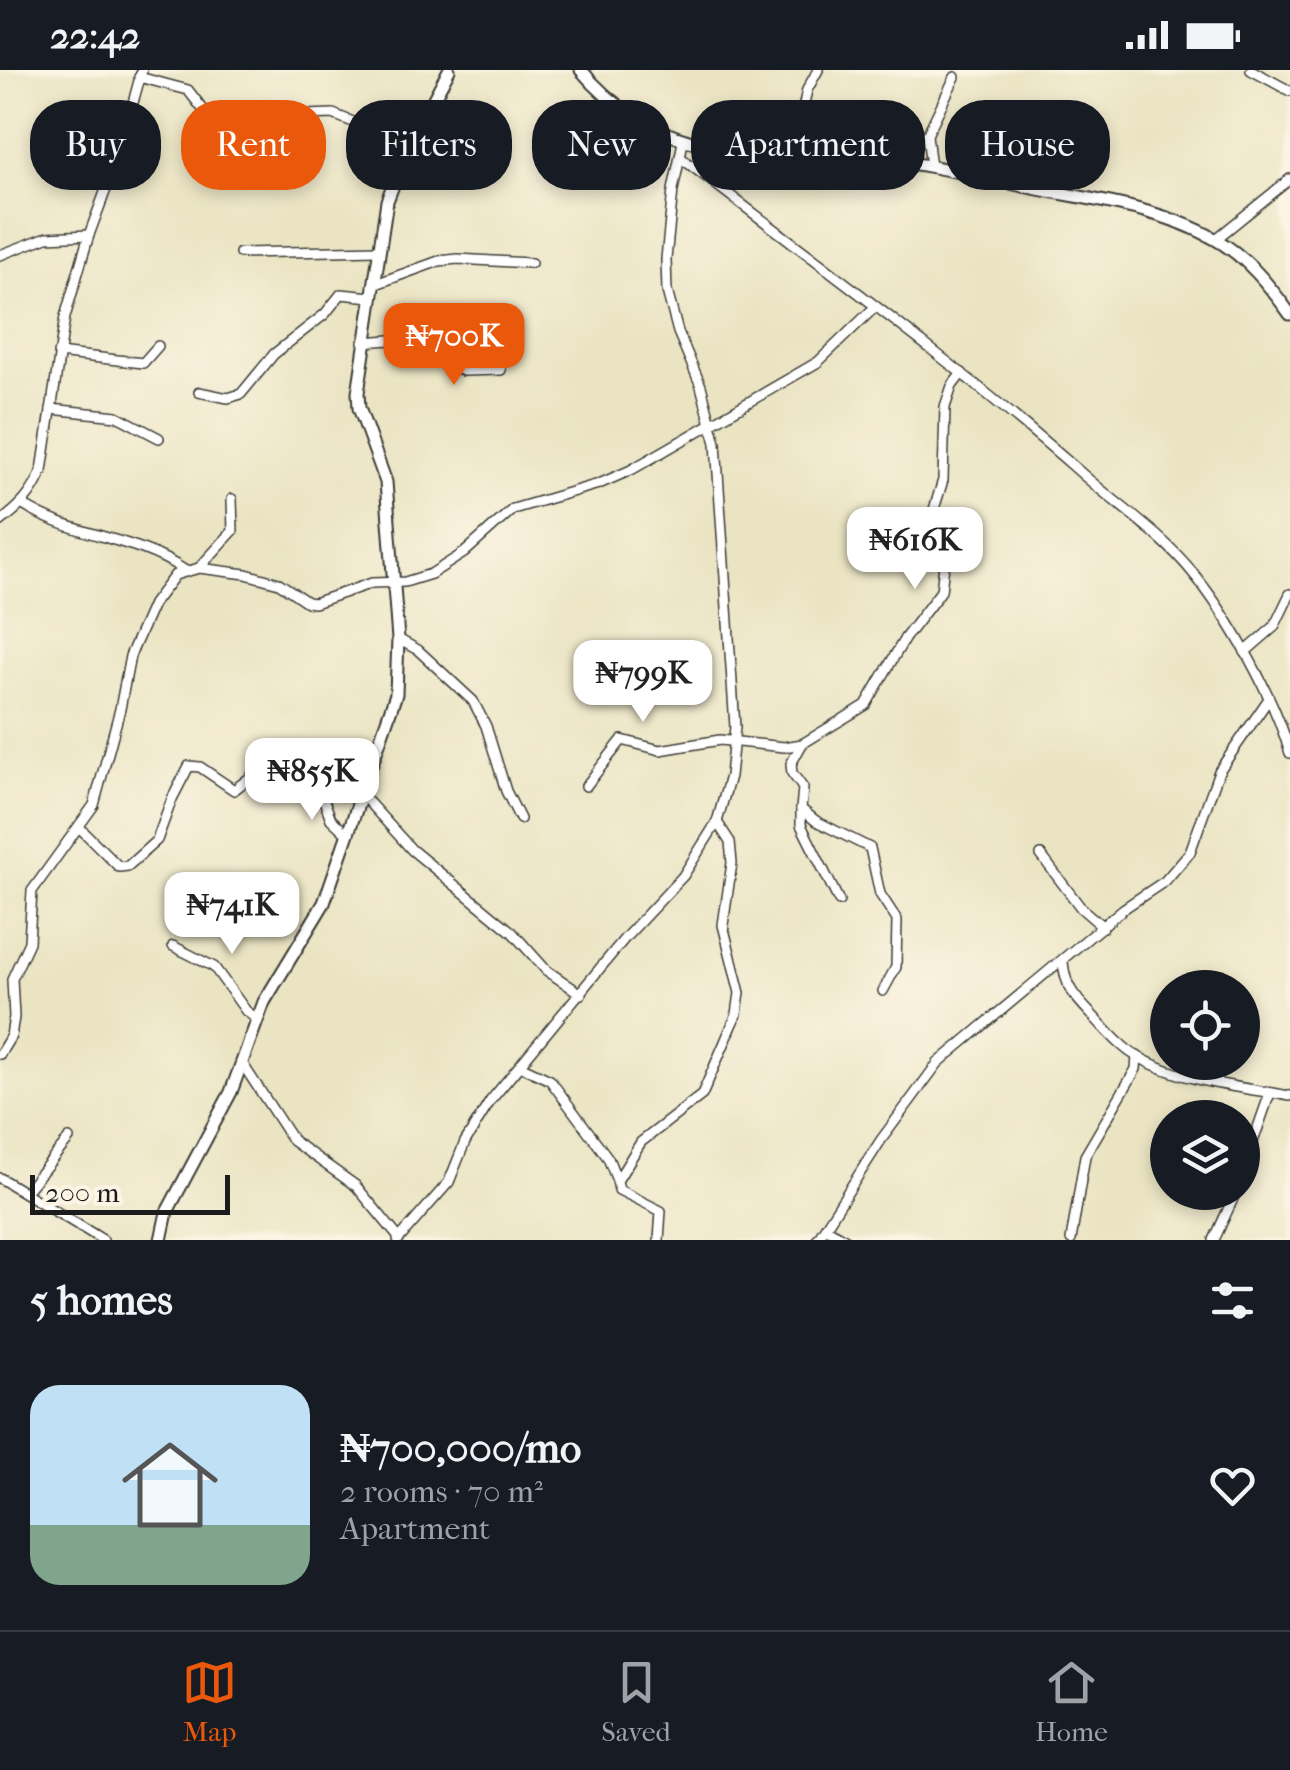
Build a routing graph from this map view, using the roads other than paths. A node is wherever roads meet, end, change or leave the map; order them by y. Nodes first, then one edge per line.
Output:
1 (449, 70) edge
2 (580, 70) edge
3 (818, 70) edge
4 (1251, 70) edge
5 (140, 74) edge
6 (955, 77) dead end
7 (1290, 91) edge
8 (432, 100) edge
9 (804, 100) edge
10 (346, 119) edge
11 (683, 142) junction
12 (691, 143) edge
13 (680, 157) junction
14 (925, 166) edge
15 (931, 167) junction
16 (1290, 180) edge
17 (392, 190) edge
18 (89, 235) junction
19 (1216, 239) junction
20 (378, 250) junction
21 (240, 253) dead end
22 (0, 255) edge
23 (531, 263) dead end
24 (372, 291) junction
25 (874, 308) junction
26 (1290, 314) edge
27 (364, 342) junction
28 (158, 346) dead end
29 (58, 354) junction
30 (501, 370) dead end
31 (962, 373) junction
32 (199, 392) dead end
33 (52, 409) junction
34 (710, 421) junction
35 (160, 438) dead end
36 (232, 500) dead end
37 (23, 504) junction
38 (0, 522) edge
39 (199, 568) junction
40 (184, 570) junction
41 (394, 582) junction
42 (1290, 594) edge
43 (398, 639) junction
44 (1244, 652) junction
45 (1268, 700) junction
46 (736, 743) junction
47 (802, 744) junction
48 (1290, 752) edge
49 (586, 786) dead end
50 (363, 796) junction
51 (801, 809) junction
52 (520, 819) dead end
53 (717, 822) junction
54 (80, 828) junction
55 (348, 835) junction
56 (1040, 855) dead end
57 (839, 901) dead end
58 (1103, 927) junction
59 (172, 946) dead end
60 (1062, 962) junction
61 (882, 991) dead end
62 (581, 994) junction
63 (257, 1019) junction
64 (0, 1054) edge
65 (1137, 1056) junction
66 (242, 1062) junction
67 (1150, 1062) joint
68 (520, 1066) junction
69 (1136, 1070) junction
70 (1205, 1080) edge
71 (1270, 1093) junction
72 (1290, 1096) edge
73 (1260, 1122) edge
74 (69, 1139) dead end
75 (0, 1178) edge
76 (616, 1181) junction
77 (25, 1192) junction
78 (1228, 1210) edge
79 (825, 1228) junction
80 (398, 1239) edge
81 (103, 1240) edge
82 (161, 1240) edge
83 (660, 1240) edge
84 (818, 1240) edge
85 (846, 1240) edge
86 (1071, 1240) edge
87 (1214, 1240) edge

1 - 8 main road
2 - 11 main road
3 - 9 street
4 - 7 street
5 - 10 street
5 - 18 street
6 - 15 street
11 - 12 main road
11 - 13 street
13 - 25 street
13 - 34 street
14 - 15 main road
15 - 19 main road
16 - 19 street
17 - 20 main road
18 - 22 street
18 - 29 street
19 - 26 main road
20 - 21 street
20 - 24 main road
23 - 24 street
24 - 27 main road
24 - 32 street
25 - 31 street
25 - 34 street
27 - 30 street
27 - 41 main road
28 - 29 street
29 - 33 street
31 - 44 street
31 - 47 street
33 - 35 street
33 - 37 street
34 - 41 street
34 - 46 street
36 - 39 street
37 - 38 street
37 - 40 street
39 - 40 street
39 - 41 street
40 - 54 street
41 - 43 main road
42 - 44 street
43 - 50 main road
43 - 52 street
44 - 45 street
45 - 48 street
45 - 58 street
46 - 47 street
46 - 49 street
46 - 53 street
47 - 51 street
50 - 55 main road
50 - 62 street
51 - 57 street
51 - 61 street
53 - 62 street
53 - 76 street
54 - 55 street
54 - 64 street
55 - 63 main road
56 - 58 street
58 - 60 street
59 - 63 street
60 - 65 street
60 - 79 street
62 - 68 street
63 - 66 main road
65 - 67 street
65 - 69 street
66 - 80 street
66 - 82 main road
67 - 69 street
68 - 76 street
68 - 80 street
69 - 86 street
70 - 71 street
71 - 72 street
71 - 73 street
74 - 77 street
75 - 77 street
76 - 83 street
77 - 81 street
78 - 87 street
79 - 84 street
79 - 85 street

